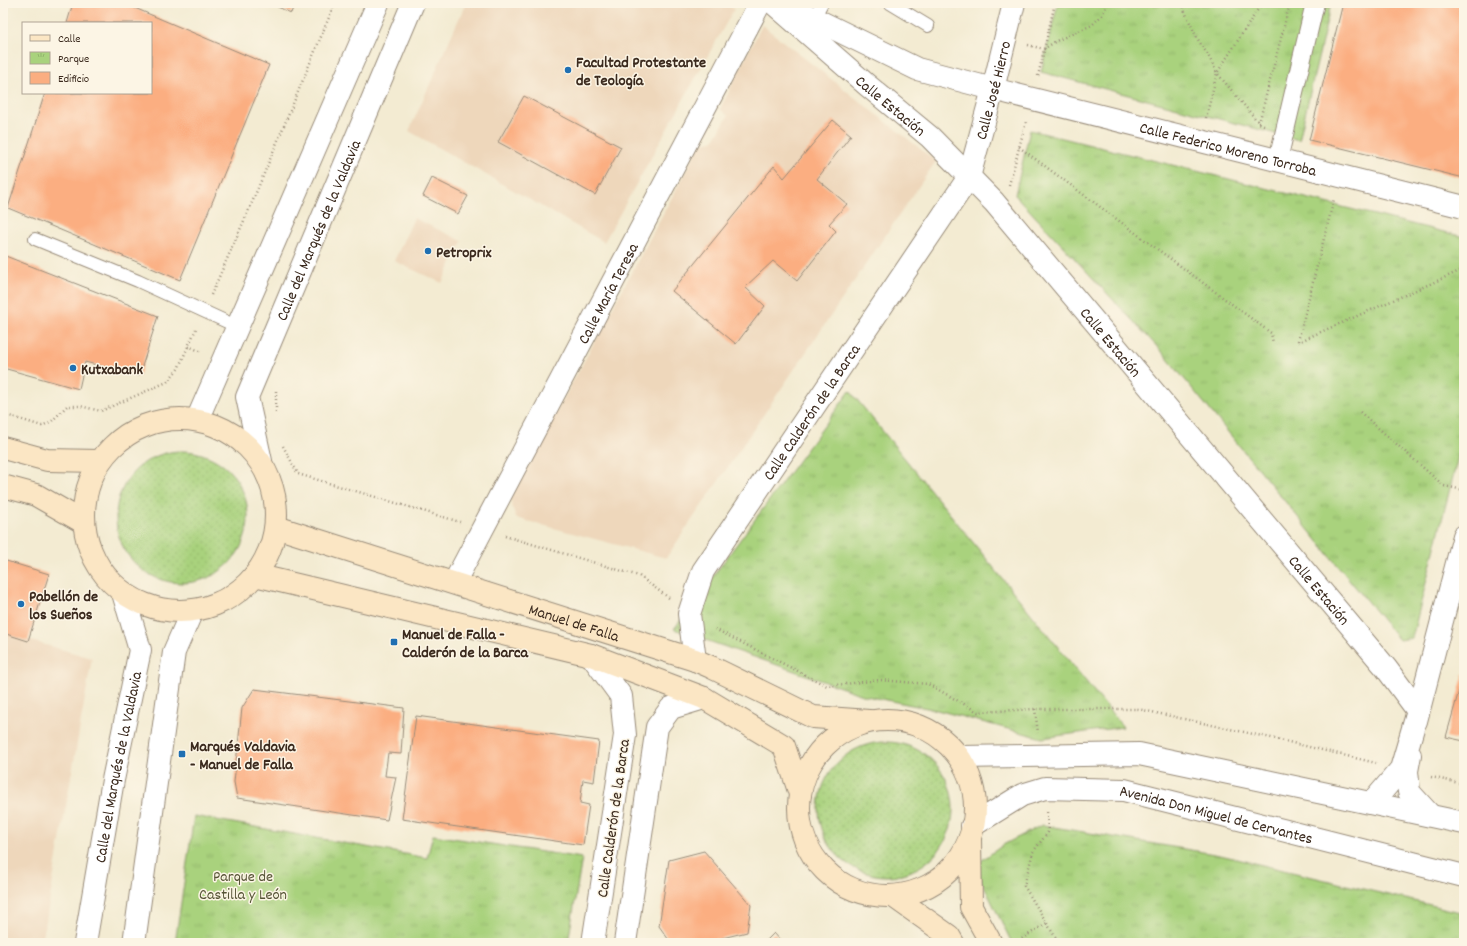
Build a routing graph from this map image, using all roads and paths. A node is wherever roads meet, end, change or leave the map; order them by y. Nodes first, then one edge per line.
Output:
1 (335, 3) edge
2 (378, 3) edge
3 (413, 3) edge
4 (760, 3) edge
5 (773, 3) edge
6 (781, 3) edge
7 (890, 3) edge
8 (1014, 3) edge
9 (1108, 3) edge
10 (1183, 3) edge
11 (1262, 3) edge
12 (1290, 3) edge
13 (1315, 3) edge
14 (818, 10) edge
15 (928, 26) dead end
16 (1005, 41) junction
17 (1217, 73) junction
18 (993, 89) junction
19 (1200, 141) junction
20 (1019, 147) dead end
21 (1278, 160) junction
22 (1340, 176) junction
23 (969, 177) junction
24 (1464, 207) edge
25 (35, 239) dead end
26 (1464, 269) edge
27 (204, 312) junction
28 (238, 327) junction
29 (1273, 343) dead end
30 (188, 346) junction
31 (223, 360) junction
32 (257, 375) junction
33 (1360, 412) dead end
34 (3, 414) edge
35 (276, 419) dead end
36 (197, 420) junction
37 (280, 440) dead end
38 (3, 448) edge
39 (99, 461) junction
40 (261, 461) junction
41 (3, 486) edge
42 (1464, 490) edge
43 (84, 522) junction
44 (276, 527) junction
45 (482, 529) junction
46 (1464, 536) edge
47 (255, 575) junction
48 (454, 583) junction
49 (123, 593) junction
50 (192, 611) junction
51 (689, 614) junction
52 (591, 654) junction
53 (695, 660) junction
54 (1386, 668) junction
55 (1429, 668) junction
56 (704, 698) junction
57 (1035, 709) junction
58 (1418, 711) junction
59 (869, 721) junction
60 (1040, 756) junction
61 (960, 757) junction
62 (1404, 770) junction
63 (1464, 784) edge
64 (1045, 788) junction
65 (800, 794) junction
66 (1372, 803) junction
67 (1430, 815) junction
68 (1464, 823) edge
69 (971, 832) junction
70 (1464, 876) edge
71 (893, 896) junction
72 (1047, 923) junction
73 (85, 943) edge
74 (134, 943) edge
75 (593, 943) edge
76 (625, 943) edge
77 (953, 943) edge
78 (991, 943) edge
79 (1015, 943) edge
80 (1059, 943) edge

1 - 27 path
2 - 28 street
3 - 32 street, Calle del Marqués de la Valdavia
4 - 45 street, Calle María Teresa
5 - 23 street, Calle Estación
6 - 14 street
7 - 15 lane
8 - 16 street, Calle José Hierro
9 - 16 path
10 - 17 path
11 - 17 path
12 - 17 path
13 - 21 street
14 - 18 street
16 - 18 street, Calle José Hierro
17 - 19 path
18 - 19 street, Calle Federico Moreno Torroba
18 - 23 street, Calle José Hierro
19 - 21 street, Calle Federico Moreno Torroba
20 - 29 path
21 - 22 street, Calle Federico Moreno Torroba
22 - 24 street, Calle Federico Moreno Torroba
22 - 26 path
23 - 51 street, Calle Calderón de la Barca
23 - 54 street, Calle Estación
25 - 27 lane
27 - 28 lane
27 - 30 path
28 - 31 street
30 - 31 path
30 - 34 path
31 - 36 street
32 - 35 path
32 - 40 street, Calle del Marqués de la Valdavia
33 - 42 path
36 - 39 main road
36 - 40 main road
37 - 45 path
38 - 39 main road
39 - 43 main road
40 - 44 main road
41 - 43 main road
43 - 49 main road
44 - 47 main road
44 - 48 main road, Manuel de Falla
45 - 48 street, Calle María Teresa
45 - 51 path
46 - 55 street
47 - 50 main road
47 - 52 main road, Manuel de Falla
48 - 53 main road, Manuel de Falla
49 - 50 main road
49 - 73 street, Calle del Marqués de la Valdavia
50 - 74 street
51 - 53 street, Calle Calderón de la Barca
51 - 57 path
52 - 56 main road, Manuel de Falla
52 - 75 street, Calle Calderón de la Barca
53 - 59 main road, Manuel de Falla
54 - 55 street
54 - 58 street, Calle Estación
55 - 58 street
56 - 65 main road, Manuel de Falla
56 - 76 street, Calle Calderón de la Barca
57 - 60 path
57 - 62 path
58 - 62 street
59 - 61 main road
59 - 65 main road
60 - 61 street
60 - 66 street
61 - 69 main road
62 - 63 path
62 - 66 street
62 - 67 street
64 - 69 street, Avenida Don Miguel de Cervantes
64 - 70 street, Avenida Don Miguel de Cervantes
64 - 72 path
65 - 71 main road
66 - 67 street
67 - 68 street
69 - 71 main road
69 - 78 main road
71 - 77 main road
72 - 79 path
72 - 80 path

